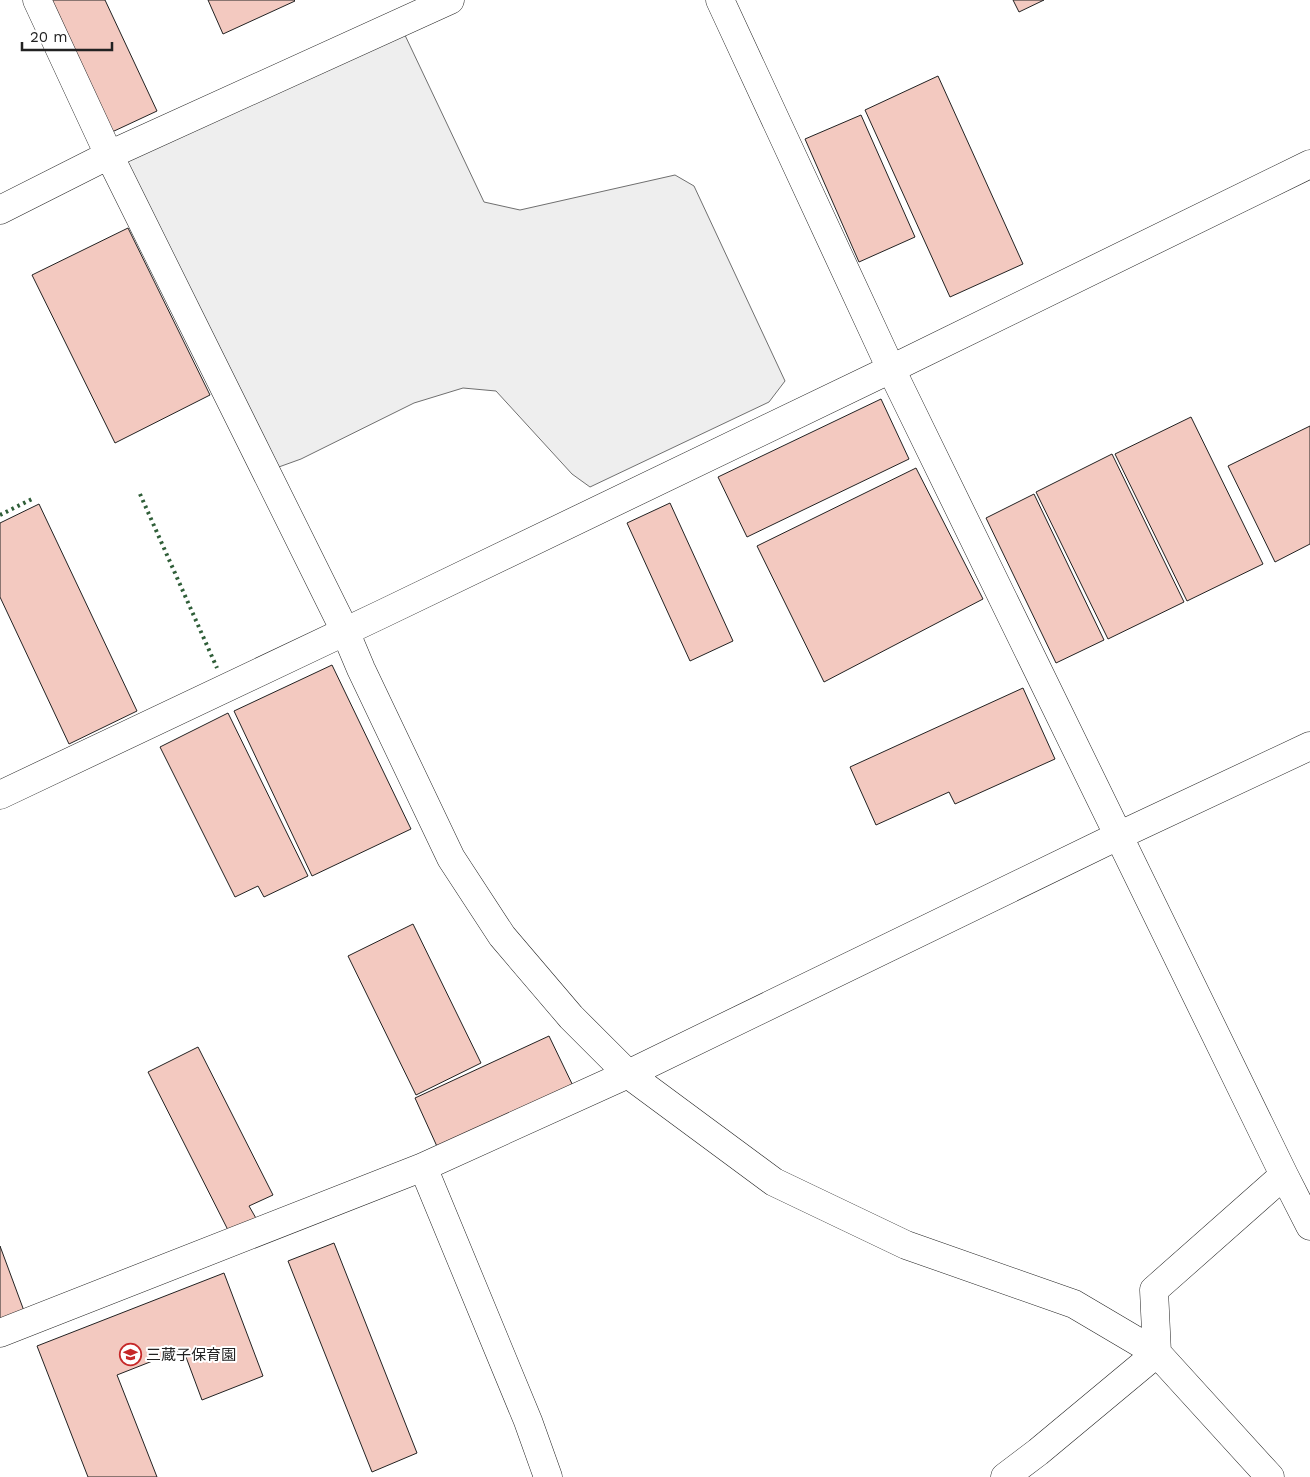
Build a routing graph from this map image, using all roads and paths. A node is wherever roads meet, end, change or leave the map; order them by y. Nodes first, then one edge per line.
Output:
1 (37, 0) edge
2 (450, 0) edge
3 (720, 0) edge
4 (109, 155) junction
5 (1310, 164) edge
6 (0, 210) edge
7 (891, 369) junction
8 (345, 631) junction
9 (1310, 746) edge
10 (0, 795) edge
11 (1118, 836) junction
12 (628, 1074) junction
13 (423, 1167) junction
14 (1284, 1175) junction
15 (1310, 1226) edge
16 (0, 1333) edge
17 (1156, 1353) junction
18 (548, 1477) edge
19 (1005, 1477) edge
20 (1270, 1477) edge

1 - 4 street
2 - 4 street
3 - 7 street
4 - 6 street
4 - 8 street
5 - 7 street
7 - 8 street
7 - 11 street
8 - 10 street
8 - 12 street
9 - 11 street
11 - 12 street
11 - 14 street
12 - 13 street
12 - 17 street
13 - 16 street
13 - 18 street
14 - 15 street
14 - 17 street
17 - 19 street
17 - 20 street

